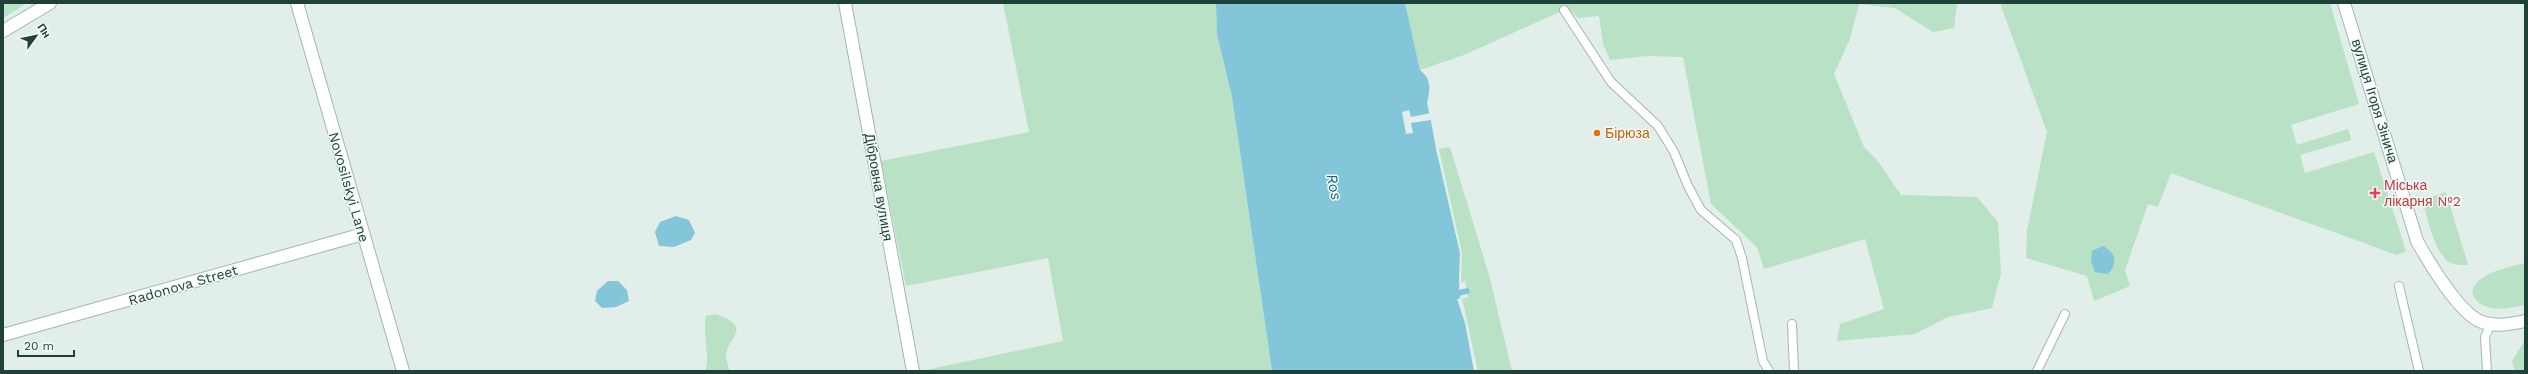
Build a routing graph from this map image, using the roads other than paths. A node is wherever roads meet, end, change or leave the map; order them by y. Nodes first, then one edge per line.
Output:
1 (50, 3) edge
2 (297, 3) edge
3 (845, 3) edge
4 (2344, 3) edge
5 (1564, 10) dead end
6 (3, 31) edge
7 (363, 234) junction
8 (2399, 286) dead end
9 (2065, 314) dead end
10 (2525, 321) edge
11 (1792, 324) dead end
12 (2491, 324) junction
13 (3, 335) edge
14 (403, 371) edge
15 (913, 371) edge
16 (1769, 371) edge
17 (1794, 371) edge
18 (2037, 371) edge
19 (2419, 371) edge
20 (2487, 371) edge

1 - 6 street
2 - 7 street, Novosilskyi Lane
3 - 15 street, Дібровна вулиця
4 - 12 street, вулиця Ігоря Зінича
5 - 16 lane
7 - 13 street, Radonova Street
7 - 14 street, Novosilskyi Lane
8 - 19 lane
9 - 18 lane
10 - 12 street, вулиця Ігоря Зінича
11 - 17 lane
12 - 20 lane

